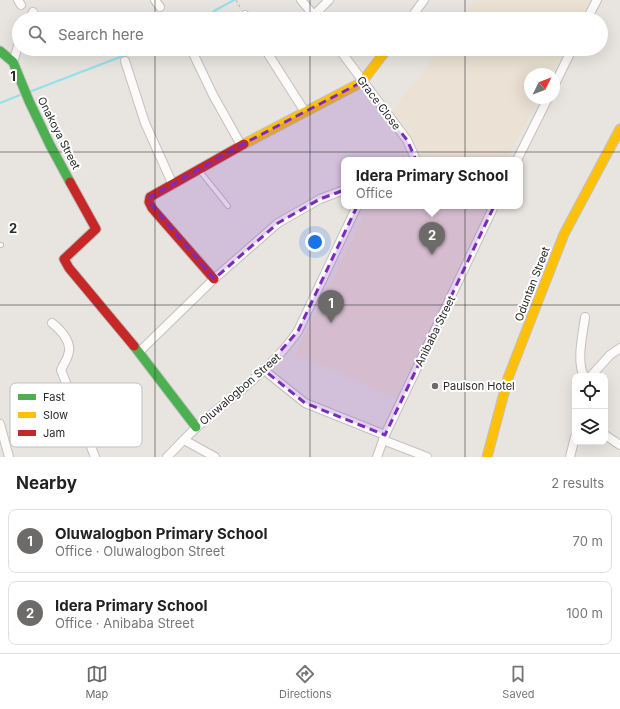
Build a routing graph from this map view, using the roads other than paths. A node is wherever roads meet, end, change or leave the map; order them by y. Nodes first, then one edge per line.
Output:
1 (301, 0) edge
2 (329, 0) edge
3 (424, 0) edge
4 (597, 0) edge
5 (311, 12) edge
6 (319, 12) edge
7 (415, 12) edge
8 (591, 12) edge
9 (0, 51) edge
10 (16, 56) edge
11 (194, 56) edge
12 (269, 56) edge
13 (344, 56) edge
14 (382, 56) edge
15 (569, 56) edge
16 (125, 61) dead end
17 (14, 62) junction
18 (560, 74) edge
19 (362, 82) junction
20 (545, 104) edge
21 (305, 112) junction
22 (620, 129) edge
23 (241, 145) junction
24 (415, 157) edge
25 (518, 157) edge
26 (199, 170) junction
27 (173, 185) junction
28 (341, 191) edge
29 (228, 206) dead end
30 (356, 209) edge
31 (493, 209) edge
32 (214, 279) junction
33 (585, 317) dead end
34 (52, 323) dead end
35 (620, 348) edge
36 (138, 352) junction
37 (264, 370) junction
38 (582, 373) edge
39 (594, 373) edge
40 (66, 383) edge
41 (0, 424) edge
42 (196, 427) junction
43 (608, 437) edge
44 (384, 438) junction
45 (184, 440) junction
46 (573, 445) edge
47 (620, 445) edge
48 (90, 447) edge
49 (9, 457) edge
50 (94, 457) edge
51 (167, 457) edge
52 (215, 457) edge
53 (377, 457) edge
54 (427, 457) edge
55 (487, 457) edge
56 (570, 457) edge

1 - 5 street
2 - 6 street
3 - 7 street
4 - 8 street
9 - 17 street
10 - 17 street
11 - 23 street
12 - 21 street
13 - 19 street, Grace Close
14 - 19 street
15 - 18 street
16 - 27 street
17 - 36 street, Onakoya Street
19 - 21 street
19 - 24 street, Grace Close
20 - 25 street
21 - 23 street
22 - 55 street, Oduntan Street
23 - 26 street
26 - 27 street
26 - 29 lane
27 - 32 street
28 - 32 street
30 - 37 street, Oluwalogbon Street
31 - 44 street, Anibaba Street
32 - 36 street
33 - 38 street
34 - 40 street
35 - 39 street
36 - 42 street
37 - 42 street, Oluwalogbon Street
37 - 44 street
41 - 49 street
42 - 45 street, Oluwalogbon Street
43 - 47 street
44 - 53 street, Anibaba Street
44 - 54 street
45 - 51 street, Oluwalogbon Street
45 - 52 street
46 - 56 street
48 - 50 street

